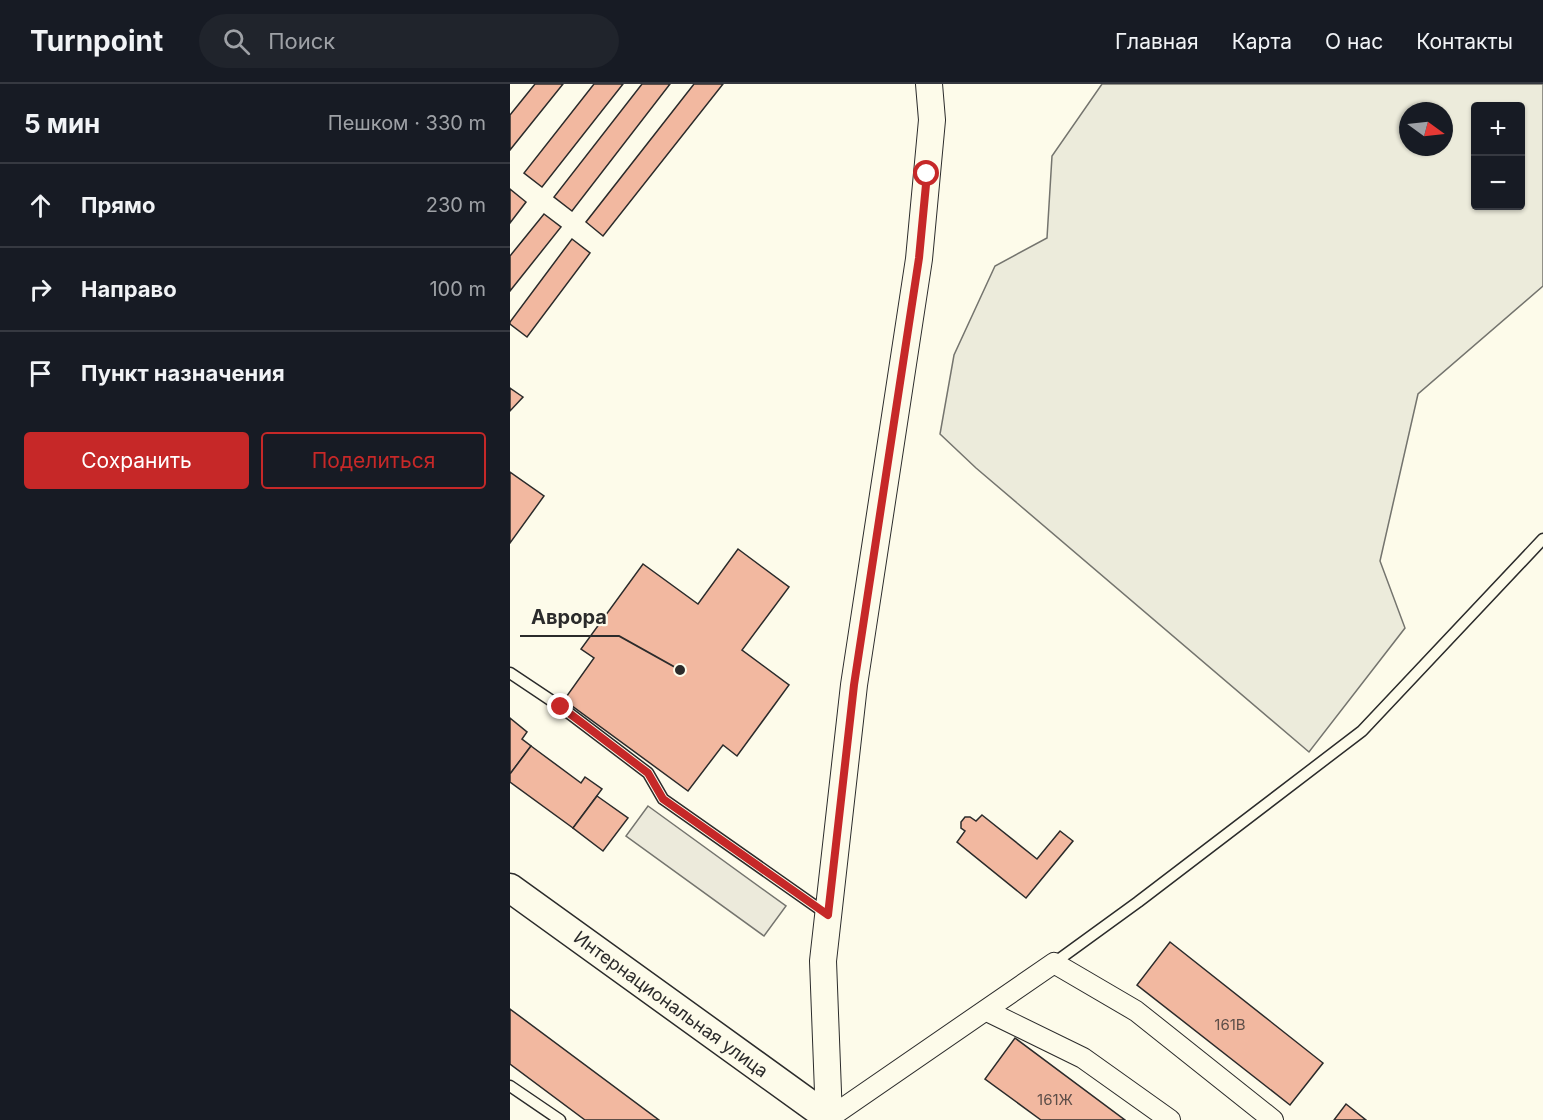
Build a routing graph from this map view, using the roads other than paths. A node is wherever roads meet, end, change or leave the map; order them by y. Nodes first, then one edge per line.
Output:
1 (929, 84) edge
2 (1543, 539) edge
3 (510, 673) edge
4 (510, 888) edge
5 (828, 915) junction
6 (1054, 963) junction
7 (987, 1011) junction
8 (510, 1086) edge
9 (830, 1119) edge
10 (560, 1120) edge
11 (1170, 1120) edge
12 (1273, 1120) edge

1 - 5 street
2 - 6 lane
3 - 5 lane
4 - 9 main road, Интернациональная улица
5 - 9 street
6 - 7 street
6 - 12 street
7 - 9 street
7 - 11 street
8 - 10 lane

